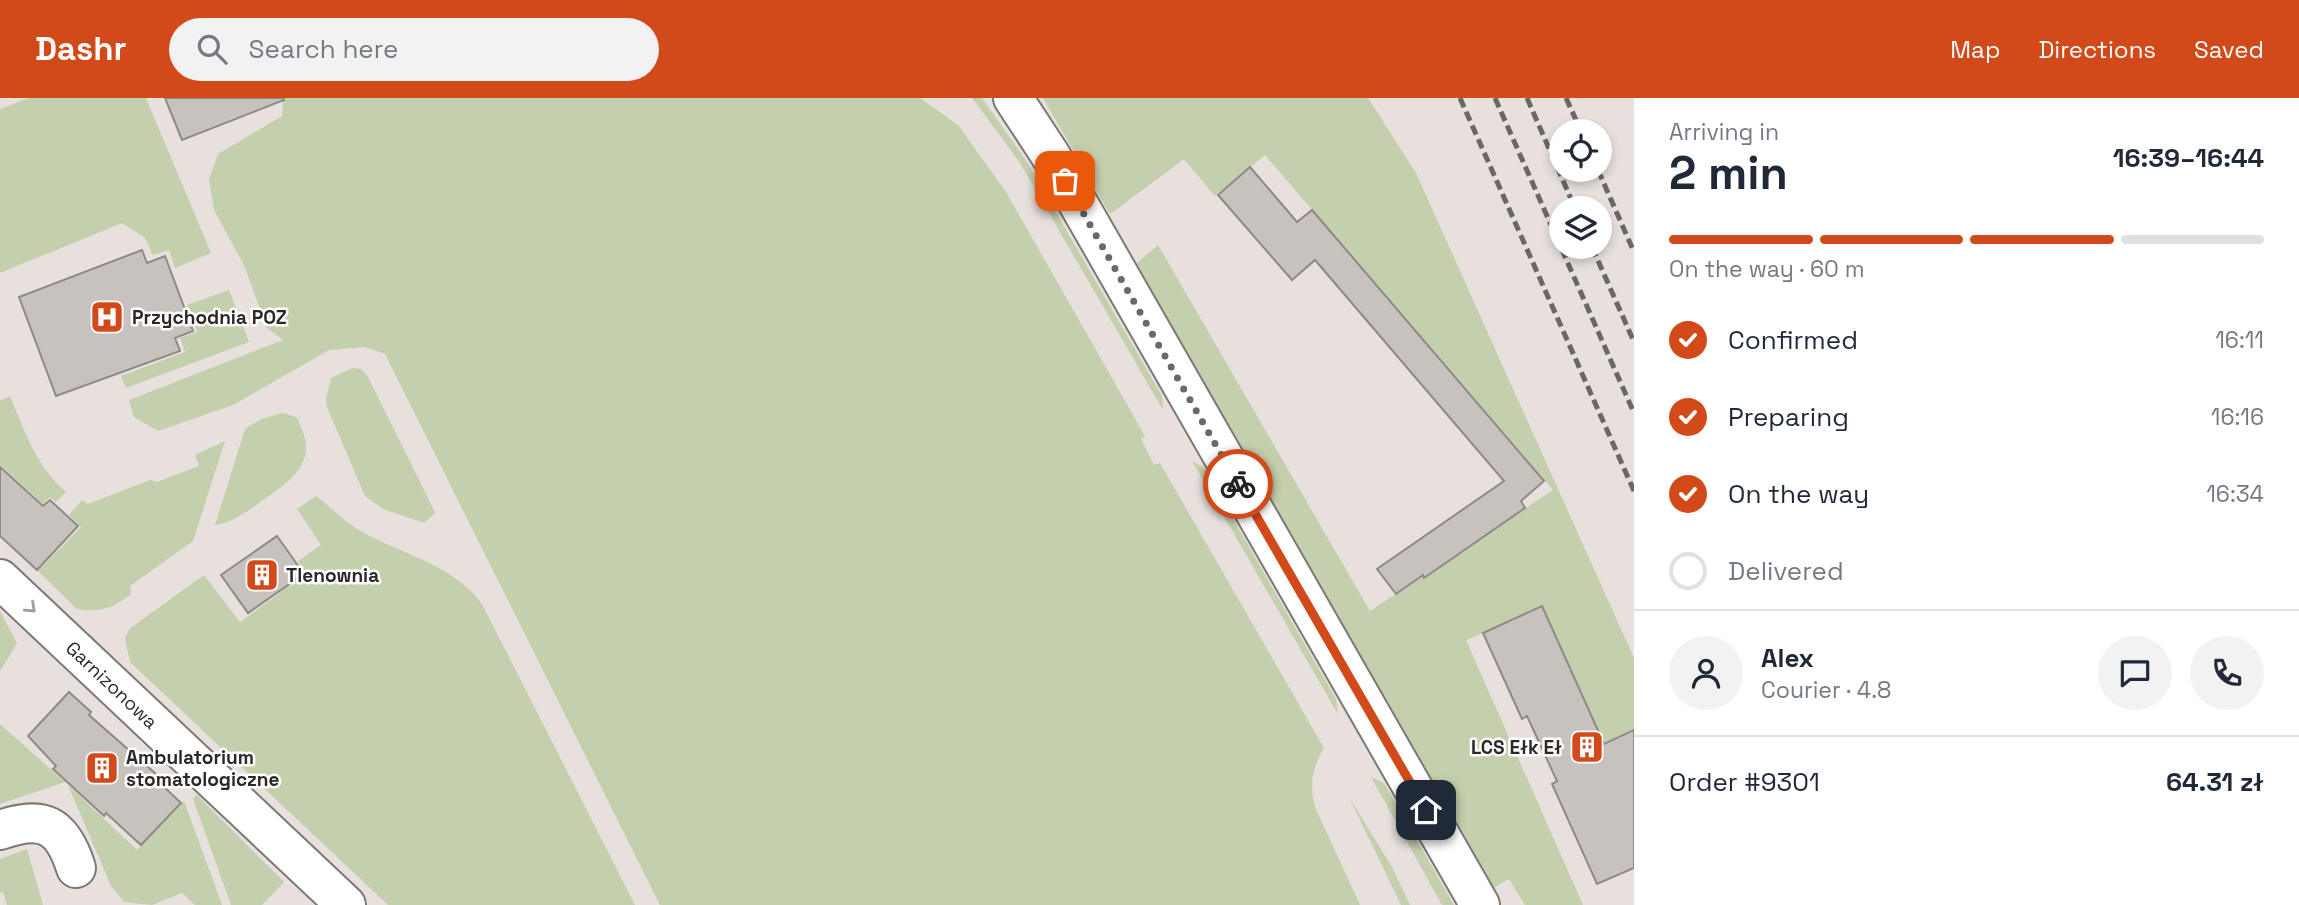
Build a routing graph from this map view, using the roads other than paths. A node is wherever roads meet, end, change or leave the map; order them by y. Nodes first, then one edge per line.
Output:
1 (1013, 98) edge
2 (0, 579) edge
3 (0, 830) edge
4 (76, 868) dead end
5 (346, 905) edge
6 (1480, 905) edge

1 - 6 street
2 -> 5 street, Garnizonowa
3 - 4 street

